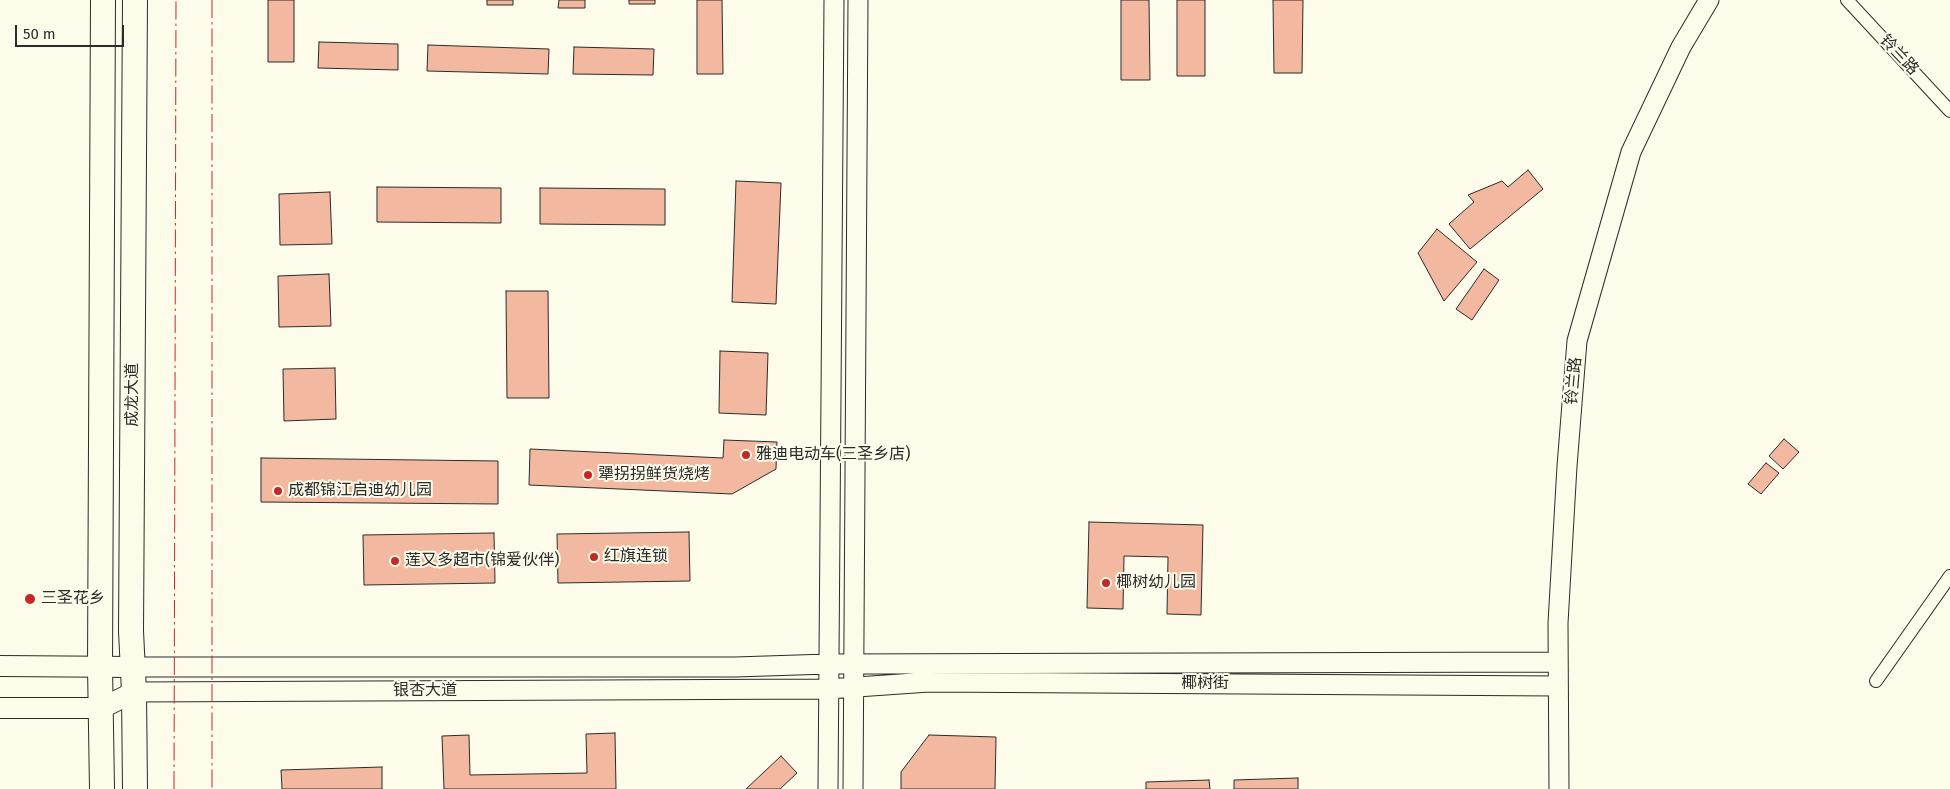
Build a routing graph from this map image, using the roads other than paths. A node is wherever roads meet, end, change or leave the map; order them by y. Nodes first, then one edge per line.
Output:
1 (103, 0) edge
2 (135, 0) edge
3 (834, 0) edge
4 (858, 0) edge
5 (1709, 0) edge
6 (1847, 0) edge
7 (1950, 111) edge
8 (1950, 576) edge
9 (1557, 662) junction
10 (828, 664) junction
11 (854, 664) junction
12 (0, 666) edge
13 (100, 666) junction
14 (133, 667) junction
15 (1876, 681) dead end
16 (1557, 686) junction
17 (854, 687) junction
18 (828, 689) junction
19 (134, 692) junction
20 (0, 708) edge
21 (102, 708) junction
22 (102, 789) edge
23 (136, 789) edge
24 (828, 789) edge
25 (853, 789) edge
26 (1559, 789) edge

1 - 13 highway, 成龙大道
2 - 14 highway, 成龙大道
3 - 10 street
4 - 11 street
5 - 9 street, 铃兰路
6 - 7 street, 铃兰路
8 - 15 street
9 - 11 street, 椰树街
9 - 16 street, 铃兰路
10 - 11 street, 银杏大道
10 - 14 street, 银杏大道
10 - 18 street
11 - 17 street
12 - 13 main road, 银杏大道
13 - 14 main road, 银杏大道
13 - 21 highway, 成龙大道
14 - 19 highway, 成龙大道
16 - 17 street, 椰树街
16 - 26 street, 铃兰路
17 - 18 street, 银杏大道
17 - 25 street
18 - 19 street, 银杏大道
18 - 24 street
19 - 21 main road, 银杏大道
19 - 23 highway, 成龙大道
20 - 21 main road, 银杏大道
21 - 22 highway, 成龙大道

